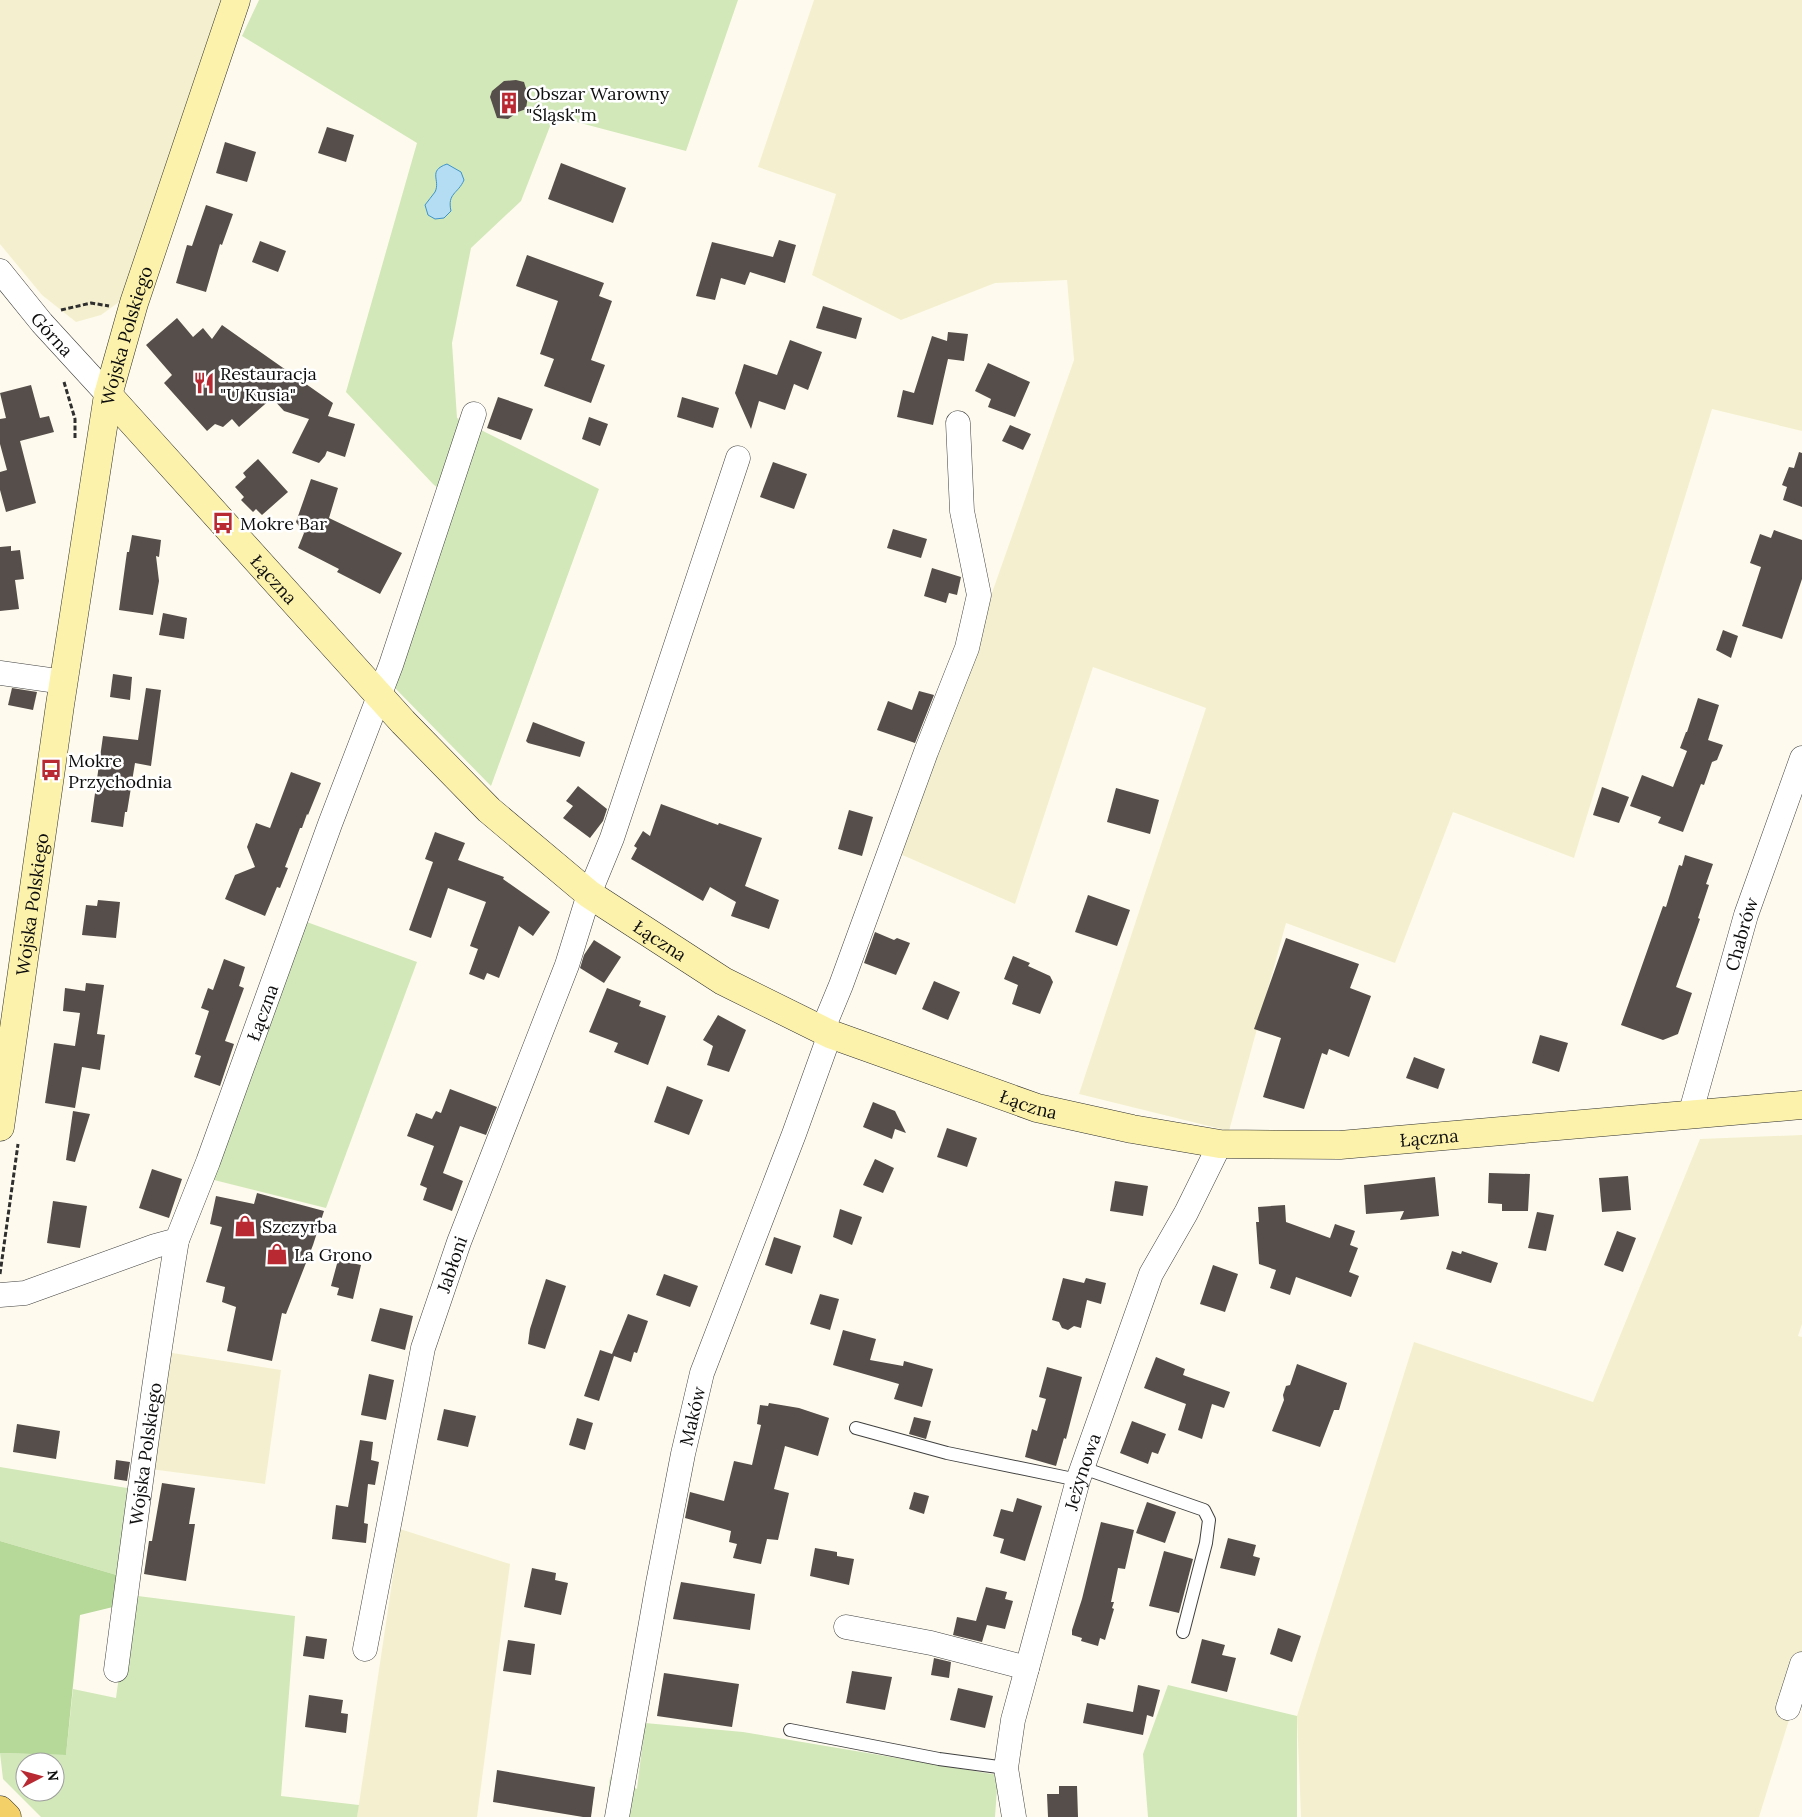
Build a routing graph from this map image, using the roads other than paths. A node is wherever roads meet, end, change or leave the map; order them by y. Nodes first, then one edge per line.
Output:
1 (236, 0) edge
2 (0, 271) edge
3 (108, 395) junction
4 (474, 414) dead end
5 (958, 422) dead end
6 (738, 458) dead end
7 (0, 673) edge
8 (64, 682) junction
9 (379, 695) junction
10 (1802, 758) edge
11 (589, 894) junction
12 (826, 1032) junction
13 (1802, 1105) edge
14 (1690, 1115) junction
15 (0, 1128) edge
16 (1220, 1144) junction
17 (208, 1162) joint
18 (177, 1240) junction
19 (0, 1295) edge
20 (856, 1428) dead end
21 (1080, 1474) junction
22 (846, 1627) dead end
23 (1183, 1632) dead end
24 (365, 1649) dead end
25 (1802, 1664) edge
26 (1027, 1668) junction
27 (116, 1670) dead end
28 (1788, 1708) dead end
29 (790, 1730) dead end
30 (1006, 1768) junction
31 (0, 1810) edge
32 (7, 1817) edge
33 (617, 1817) edge
34 (1014, 1817) edge

1 - 3 street, Wojska Polskiego
2 - 3 street, Górna
3 - 8 street, Wojska Polskiego
3 - 9 street, Łączna
4 - 9 street, Łączna
5 - 12 street, Maków
6 - 11 street, Jabłoni
7 - 8 street
8 - 15 street, Wojska Polskiego
9 - 11 street, Łączna
9 - 17 street, Łączna
10 - 14 street, Chabrów
11 - 12 street, Łączna
11 - 24 street, Jabłoni
12 - 16 street, Łączna
12 - 33 street, Maków
13 - 14 street, Łączna
14 - 16 street, Łączna
16 - 21 street, Jeżynowa
17 - 18 street, Wojska Polskiego
18 - 19 street
18 - 27 street, Wojska Polskiego
20 - 21 lane
21 - 23 lane
21 - 26 street, Jeżynowa
22 - 26 street
25 - 28 street
26 - 30 street, Jeżynowa
29 - 30 lane
30 - 34 street, Jeżynowa
31 - 32 main road

